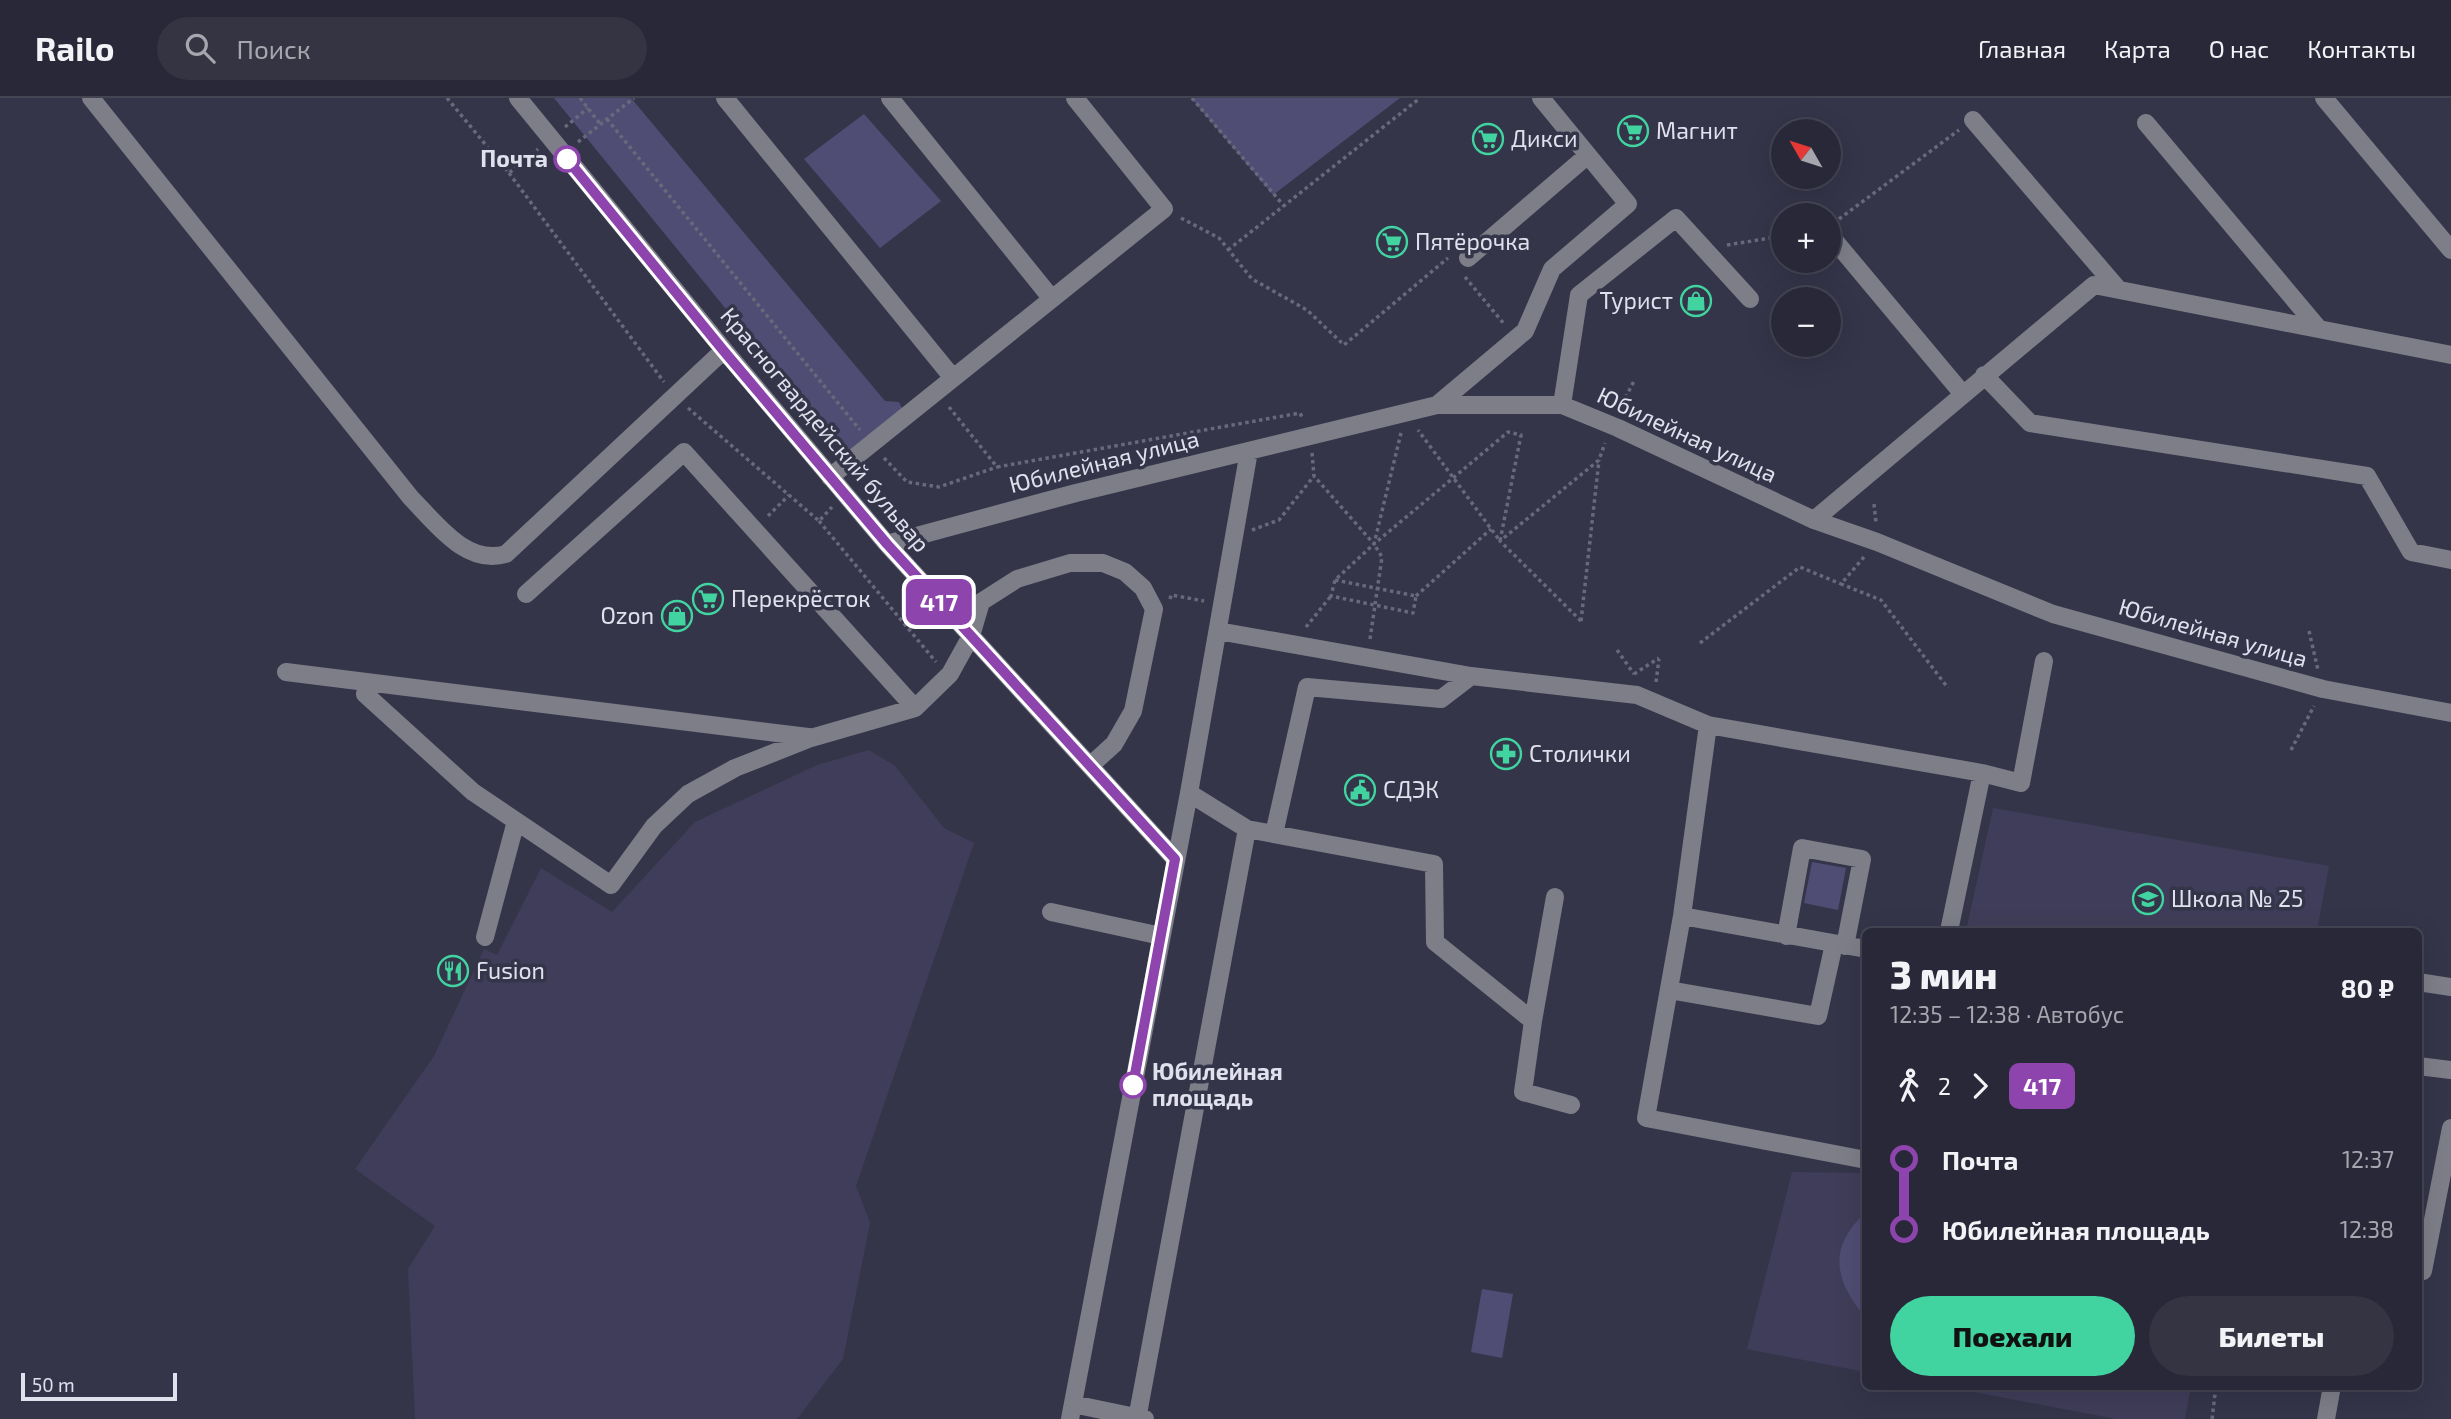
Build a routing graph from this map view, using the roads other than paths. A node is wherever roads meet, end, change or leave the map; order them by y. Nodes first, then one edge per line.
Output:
1 (91, 98) edge
2 (518, 98) edge
3 (725, 98) edge
4 (890, 98) edge
5 (1075, 98) edge
6 (1541, 98) edge
7 (2324, 98) edge
8 (1973, 120) road end
9 (2146, 123) dead end
10 (1588, 155) junction
11 (1841, 248) edge
12 (2451, 250) edge
13 (1462, 263) road end
14 (2119, 290) junction
15 (1052, 299) junction
16 (1750, 299) dead end
17 (2319, 329) junction
18 (723, 350) junction
19 (2451, 355) edge
20 (1984, 375) junction
21 (953, 378) junction
22 (1962, 393) junction
23 (1437, 405) junction
24 (1562, 405) junction
25 (1249, 451) junction
26 (830, 477) junction
27 (1814, 520) junction
28 (887, 544) junction
29 (2451, 560) edge
30 (526, 594) dead end
31 (1218, 631) junction
32 (971, 636) junction
33 (2044, 661) dead end
34 (286, 672) dead end
35 (1471, 676) junction
36 (368, 683) junction
37 (915, 708) junction
38 (2451, 713) edge
39 (1708, 725) junction
40 (811, 738) junction
41 (1091, 765) junction
42 (1982, 773) junction
43 (1189, 793) junction
44 (516, 821) junction
45 (1247, 829) junction
46 (1274, 834) junction
47 (1175, 859) junction
48 (1555, 897) dead end
49 (1051, 912) dead end
50 (1682, 916) junction
51 (1950, 928) edge
52 (1161, 936) junction
53 (1786, 936) junction
54 (485, 937) dead end
55 (1839, 945) junction
56 (1862, 948) edge
57 (2422, 983) edge
58 (2451, 988) edge
59 (1669, 990) junction
60 (1533, 1021) junction
61 (2422, 1066) edge
62 (2451, 1070) edge
63 (1571, 1105) dead end
64 (2451, 1128) edge
65 (1862, 1159) edge
66 (2423, 1271) dead end
67 (2331, 1390) edge
68 (1071, 1412) edge
69 (1140, 1419) edge
70 (2326, 1419) edge

1 - 18 street
2 - 18 street, Красногвардейский бульвар
3 - 21 street
4 - 15 street
5 - 15 street
6 - 10 street
7 - 12 street
8 - 14 street
9 - 17 street
10 - 13 street
10 - 23 street
11 - 22 street
14 - 17 street
14 - 20 street
15 - 21 street
16 - 24 street
17 - 19 street
18 - 26 street, Красногвардейский бульвар
20 - 22 street
20 - 29 street
21 - 26 street
22 - 27 street
23 - 24 street, Юбилейная улица
23 - 25 street, Юбилейная улица
24 - 27 street, Юбилейная улица
25 - 28 street, Юбилейная улица
25 - 31 street
26 - 28 street, Красногвардейский бульвар
27 - 38 street, Юбилейная улица
28 - 32 street, Красногвардейский бульвар
30 - 37 street
31 - 35 street
31 - 43 street
32 - 37 street
32 - 41 street, Красногвардейский бульвар
32 - 41 street
33 - 42 street
34 - 36 street
35 - 39 street
35 - 46 street
36 - 40 street
36 - 44 street
37 - 40 street
39 - 42 street
39 - 50 street
40 - 44 street
41 - 47 street, Красногвардейский бульвар
42 - 51 street
43 - 45 street
43 - 47 street
44 - 54 street
45 - 46 street
45 - 69 street
46 - 60 street
47 - 52 street
48 - 60 street
49 - 52 street
50 - 53 street
50 - 59 street
52 - 68 street
53 - 55 street
53 - 55 street
55 - 56 street
55 - 59 street
57 - 58 street
59 - 65 street
60 - 63 street
61 - 62 street
64 - 66 street
67 - 70 street
68 - 69 street

